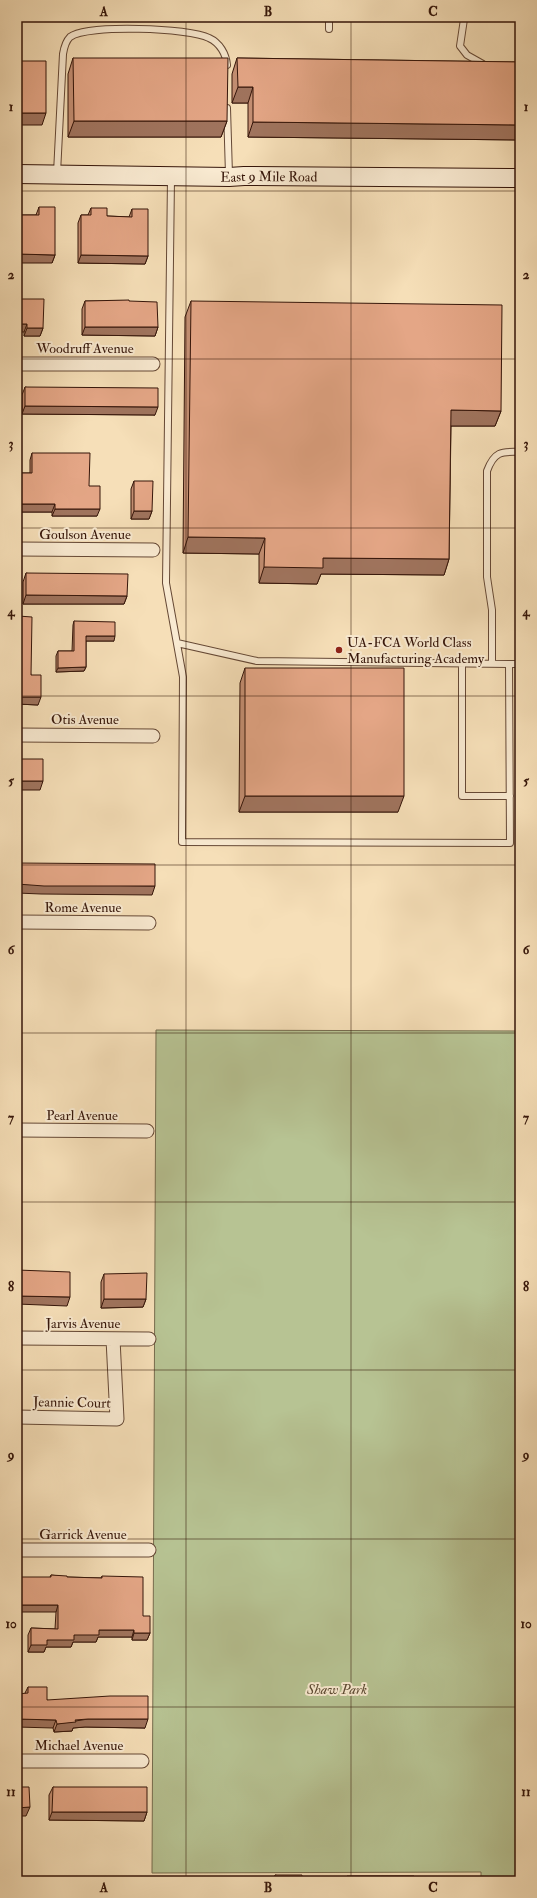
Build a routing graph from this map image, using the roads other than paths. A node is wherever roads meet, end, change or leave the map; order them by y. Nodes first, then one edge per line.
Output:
1 (329, 17) edge
2 (469, 17) edge
3 (481, 17) edge
4 (520, 18) edge
5 (329, 29) dead end
6 (492, 66) edge
7 (227, 73) edge
8 (227, 99) edge
9 (17, 174) edge
10 (57, 174) junction
11 (171, 175) junction
12 (229, 177) junction
13 (520, 178) edge
14 (17, 364) edge
15 (152, 364) dead end
16 (520, 452) edge
17 (17, 549) edge
18 (153, 550) dead end
19 (177, 643) junction
20 (462, 663) junction
21 (492, 663) junction
22 (509, 664) junction
23 (520, 664) edge
24 (17, 735) edge
25 (153, 736) dead end
26 (510, 796) junction
27 (17, 922) edge
28 (149, 923) dead end
29 (17, 1130) edge
30 (147, 1131) dead end
31 (17, 1338) edge
32 (113, 1339) junction
33 (149, 1339) dead end
34 (17, 1417) edge
35 (17, 1550) edge
36 (149, 1550) dead end
37 (17, 1761) edge
38 (142, 1761) dead end
39 (399, 1880) edge
40 (194, 1881) edge
41 (359, 1881) edge
42 (443, 1881) edge

1 - 5 lane
2 - 6 lane
3 - 4 lane
7 - 10 lane
8 - 12 lane
9 - 10 main road, East 9 Mile Road
10 - 11 main road, East 9 Mile Road
11 - 12 main road, East 9 Mile Road
11 - 19 lane
12 - 13 main road, East 9 Mile Road
14 - 15 street, Woodruff Avenue
16 - 21 lane
17 - 18 street, Goulson Avenue
19 - 20 lane
19 - 26 lane
20 - 21 lane
20 - 26 lane
21 - 22 lane
22 - 23 lane
22 - 26 lane
24 - 25 street, Otis Avenue
27 - 28 street, Rome Avenue
29 - 30 street, Pearl Avenue
31 - 32 street, Jarvis Avenue
32 - 33 street, Jarvis Avenue
32 - 34 street, Jeannie Court
35 - 36 street, Garrick Avenue
37 - 38 street, Michael Avenue
39 - 42 lane
40 - 41 lane

